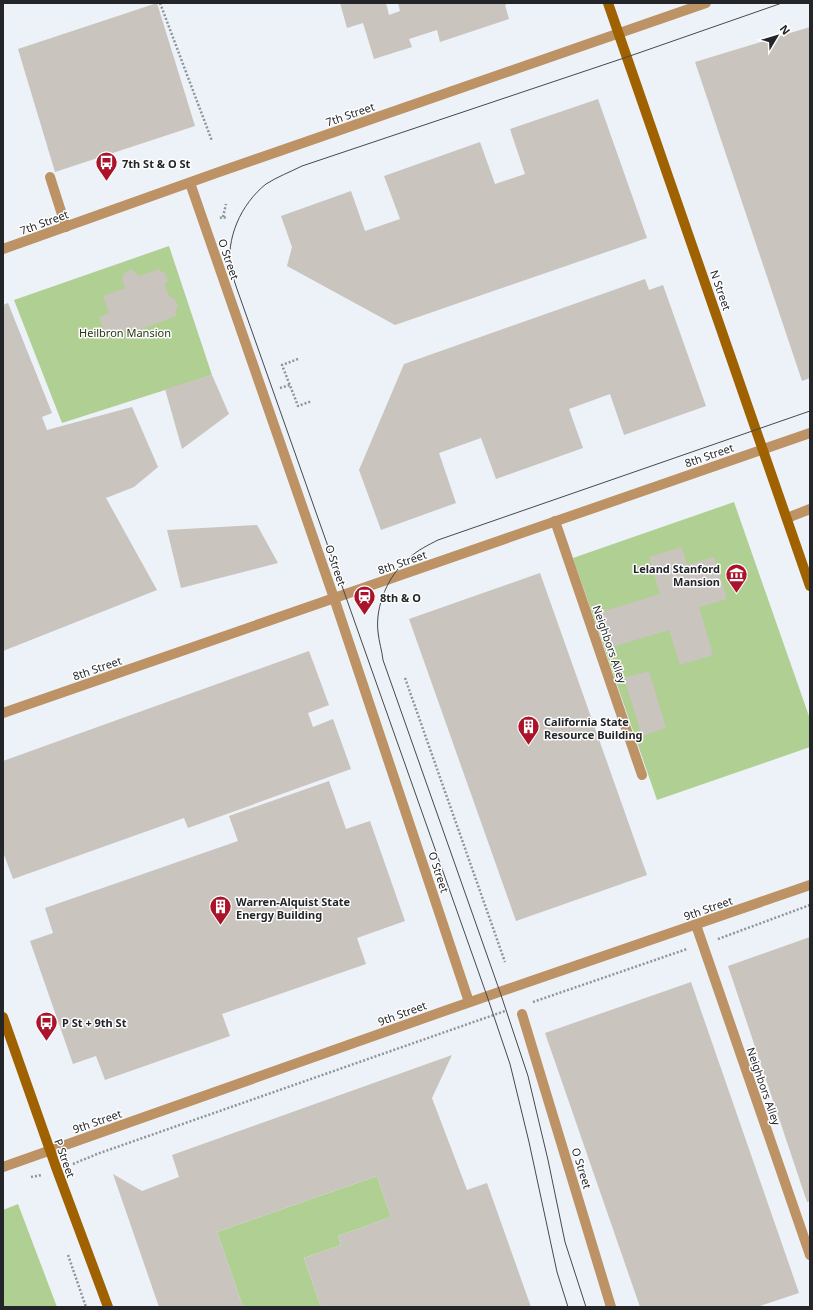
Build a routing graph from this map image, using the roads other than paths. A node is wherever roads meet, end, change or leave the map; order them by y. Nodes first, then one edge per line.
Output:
1 (608, 3) edge
2 (706, 3) edge
3 (619, 33) junction
4 (50, 177) dead end
5 (190, 183) junction
6 (66, 227) junction
7 (3, 249) edge
8 (810, 433) edge
9 (763, 449) junction
10 (810, 509) edge
11 (787, 518) junction
12 (555, 521) junction
13 (810, 586) edge
14 (334, 598) junction
15 (3, 713) edge
16 (642, 775) dead end
17 (810, 885) edge
18 (696, 925) junction
19 (469, 1002) junction
20 (522, 1014) dead end
21 (3, 1017) edge
22 (50, 1151) junction
23 (3, 1167) edge
24 (810, 1255) edge
25 (108, 1307) edge
26 (611, 1307) edge

1 - 3 main road, N Street
2 - 3 street, 7th Street
3 - 5 street, 7th Street
3 - 9 main road, N Street
4 - 6 street
5 - 6 street, 7th Street
5 - 14 street, O Street
6 - 7 street, 7th Street
8 - 9 street, 8th Street
9 - 11 main road, N Street
9 - 12 street, 8th Street
10 - 11 street
11 - 13 main road, N Street
12 - 14 street, 8th Street
12 - 16 street, Neighbors Alley
14 - 15 street, 8th Street
14 - 19 street, O Street
17 - 18 street, 9th Street
18 - 19 street, 9th Street
18 - 24 street, Neighbors Alley
19 - 22 street, 9th Street
20 - 26 street, O Street
21 - 22 main road, P Street
22 - 23 street, 9th Street
22 - 25 main road, P Street

